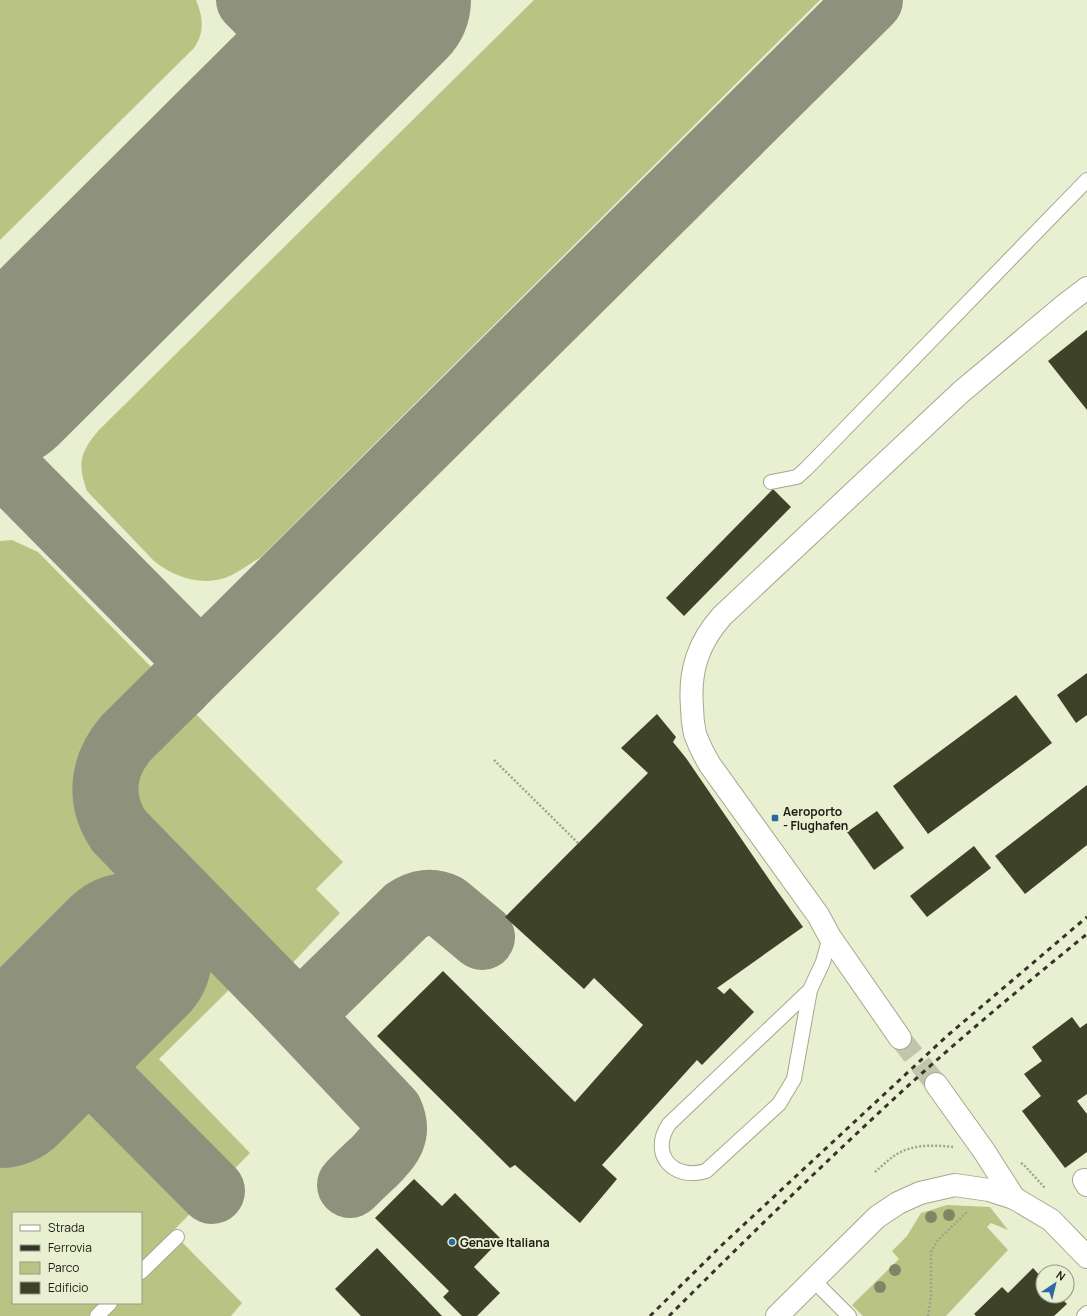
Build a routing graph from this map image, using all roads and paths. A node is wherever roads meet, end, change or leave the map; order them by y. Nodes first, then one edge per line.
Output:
1 (1087, 180) edge
2 (1087, 288) edge
3 (771, 482) dead end
4 (494, 760) dead end
5 (578, 843) dead end
6 (830, 937) junction
7 (810, 990) junction
8 (900, 1038) tunnel mouth
9 (936, 1084) tunnel mouth
10 (970, 1187) junction
11 (1014, 1198) junction
12 (176, 1237) dead end
13 (1087, 1257) edge
14 (142, 1271) edge
15 (813, 1280) junction
16 (109, 1304) edge
17 (1087, 1313) edge
18 (97, 1316) edge
19 (776, 1316) edge
20 (849, 1316) edge
21 (928, 1316) edge
22 (1084, 1316) edge

1 - 3 lane
2 - 6 street
4 - 5 path
6 - 7 lane
6 - 8 street
7 - 7 lane
9 - 11 street
10 - 11 street
10 - 15 street
10 - 21 path
11 - 13 street
12 - 14 lane
15 - 19 street
15 - 20 lane
16 - 18 lane
17 - 22 lane

